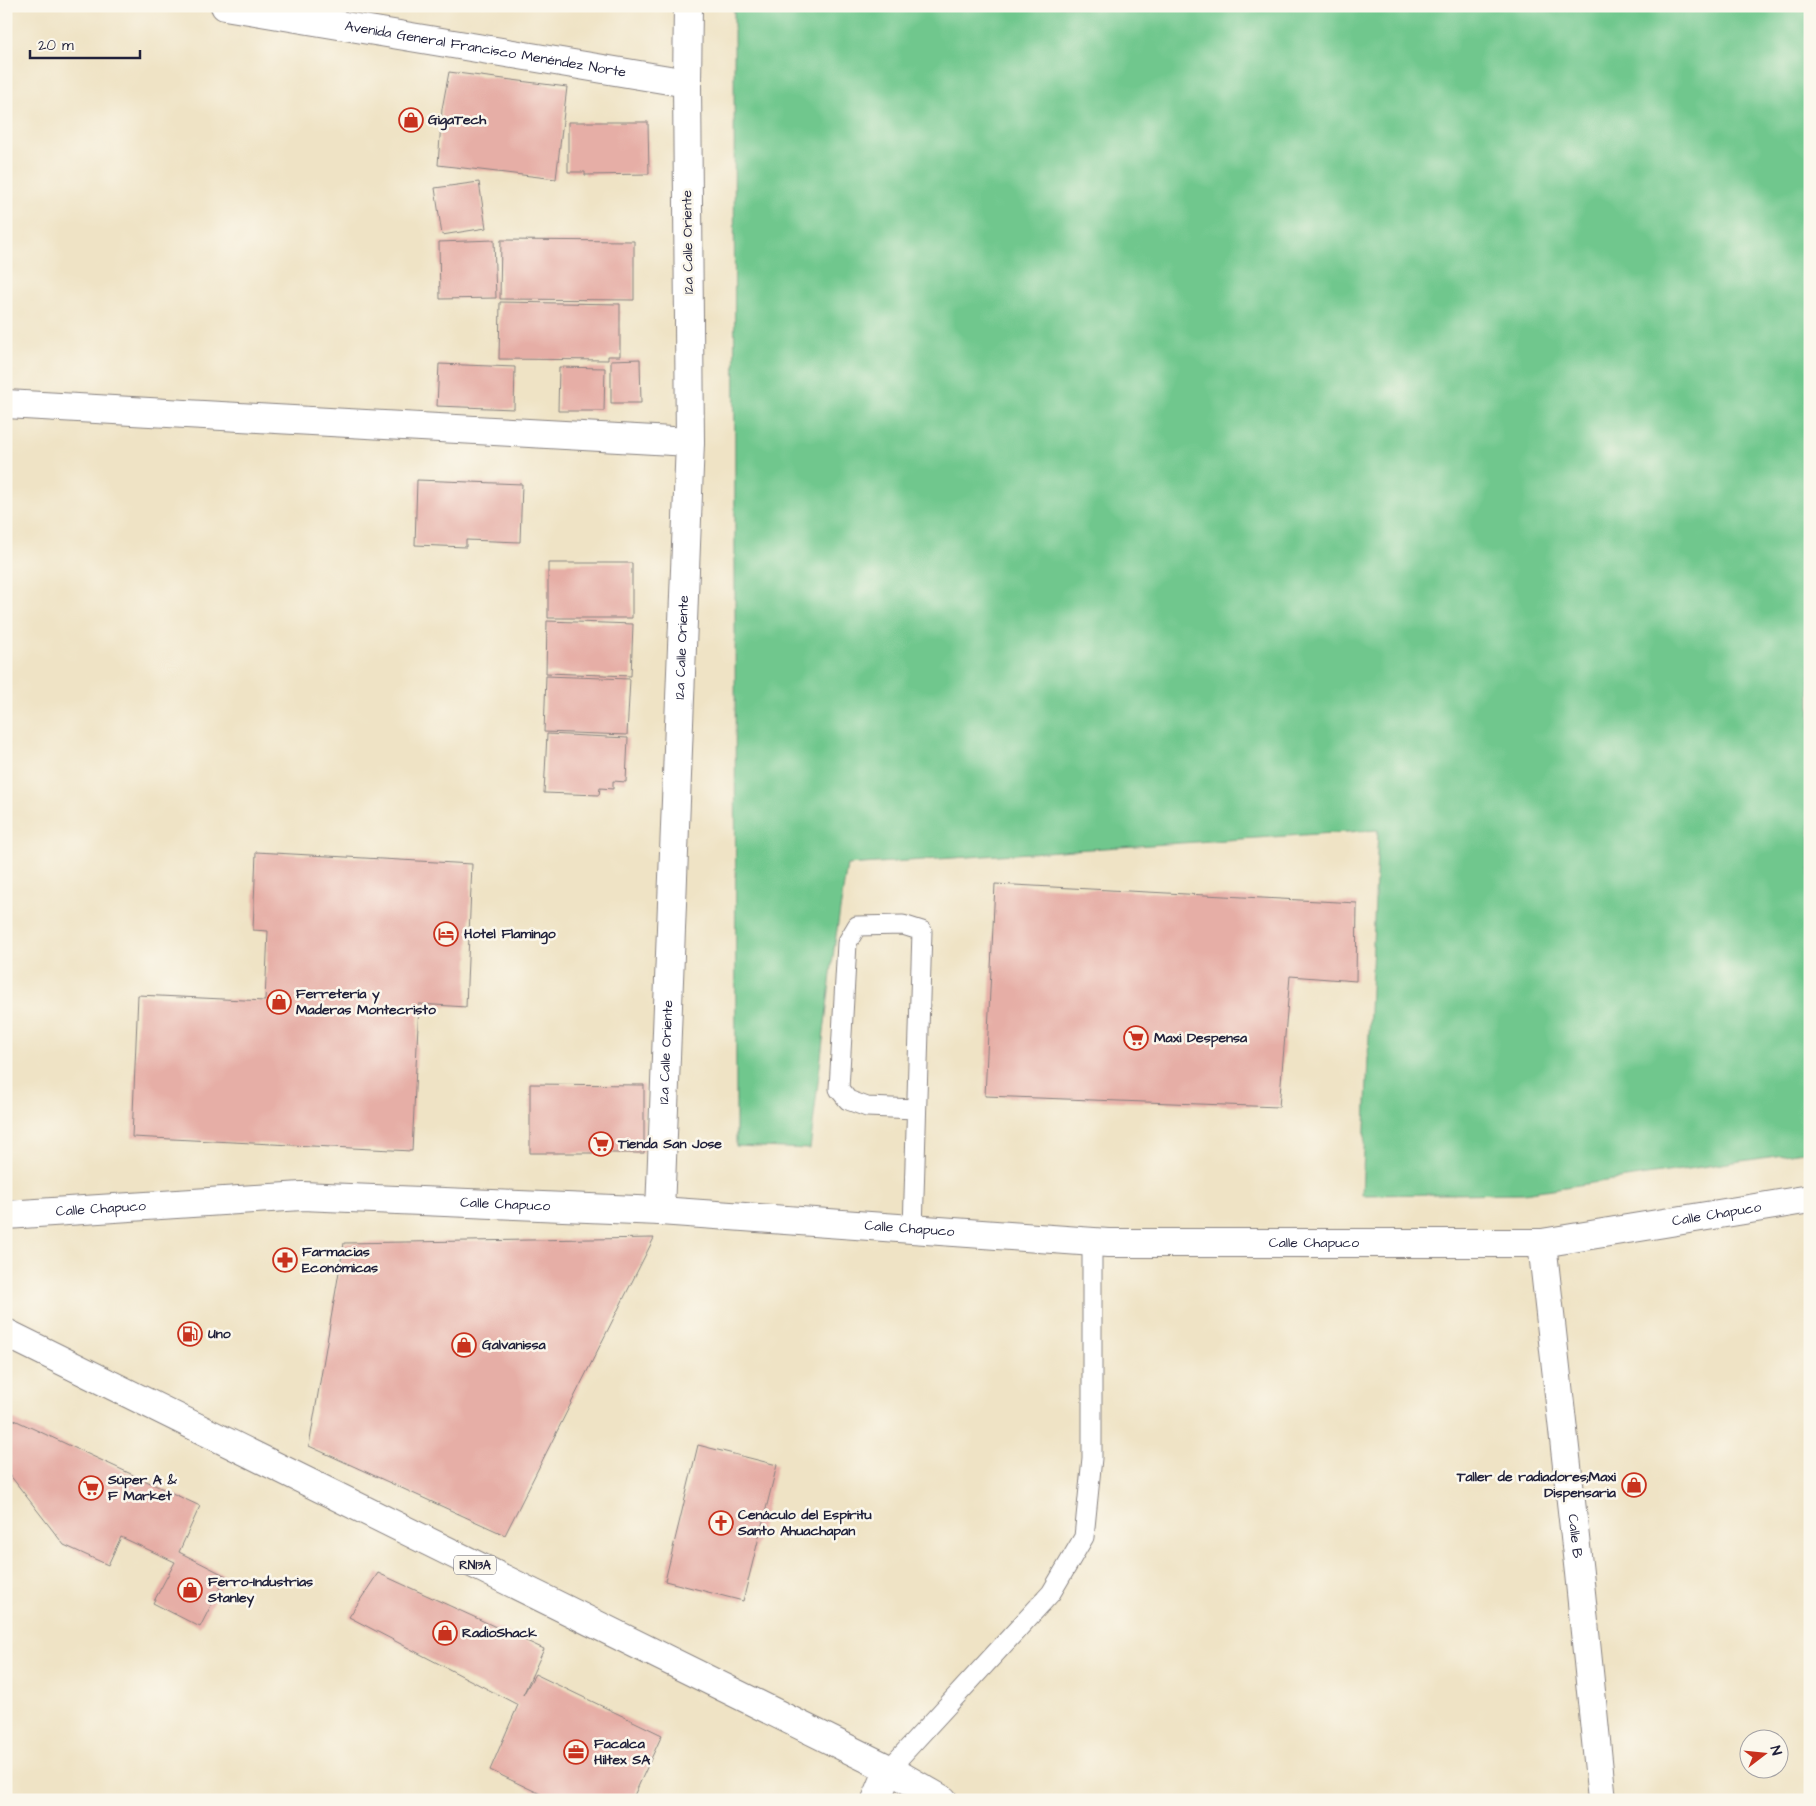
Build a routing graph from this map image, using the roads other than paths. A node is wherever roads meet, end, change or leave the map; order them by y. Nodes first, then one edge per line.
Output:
1 (225, 6) edge
2 (688, 6) edge
3 (687, 83) junction
4 (6, 404) edge
5 (690, 442) junction
6 (916, 1109) junction
7 (1810, 1199) edge
8 (660, 1212) junction
9 (6, 1215) edge
10 (913, 1229) junction
11 (1092, 1242) junction
12 (1542, 1243) junction
13 (6, 1333) edge
14 (889, 1769) junction
15 (876, 1800) edge
16 (943, 1800) edge
17 (1602, 1800) edge

1 - 3 street, Avenida General Francisco Menéndez Norte
2 - 3 street, 12a Calle Oriente
3 - 5 street, 12a Calle Oriente
4 - 5 street
5 - 8 street, 12a Calle Oriente
6 - 6 lane
6 - 10 lane
7 - 12 street, Calle Chapuco
8 - 9 street, Calle Chapuco
8 - 10 street, Calle Chapuco
10 - 11 street, Calle Chapuco
11 - 12 street, Calle Chapuco
11 - 14 lane
12 - 17 street, Calle B
13 - 14 street, RN13A
14 - 15 street
14 - 16 street, RN13A

